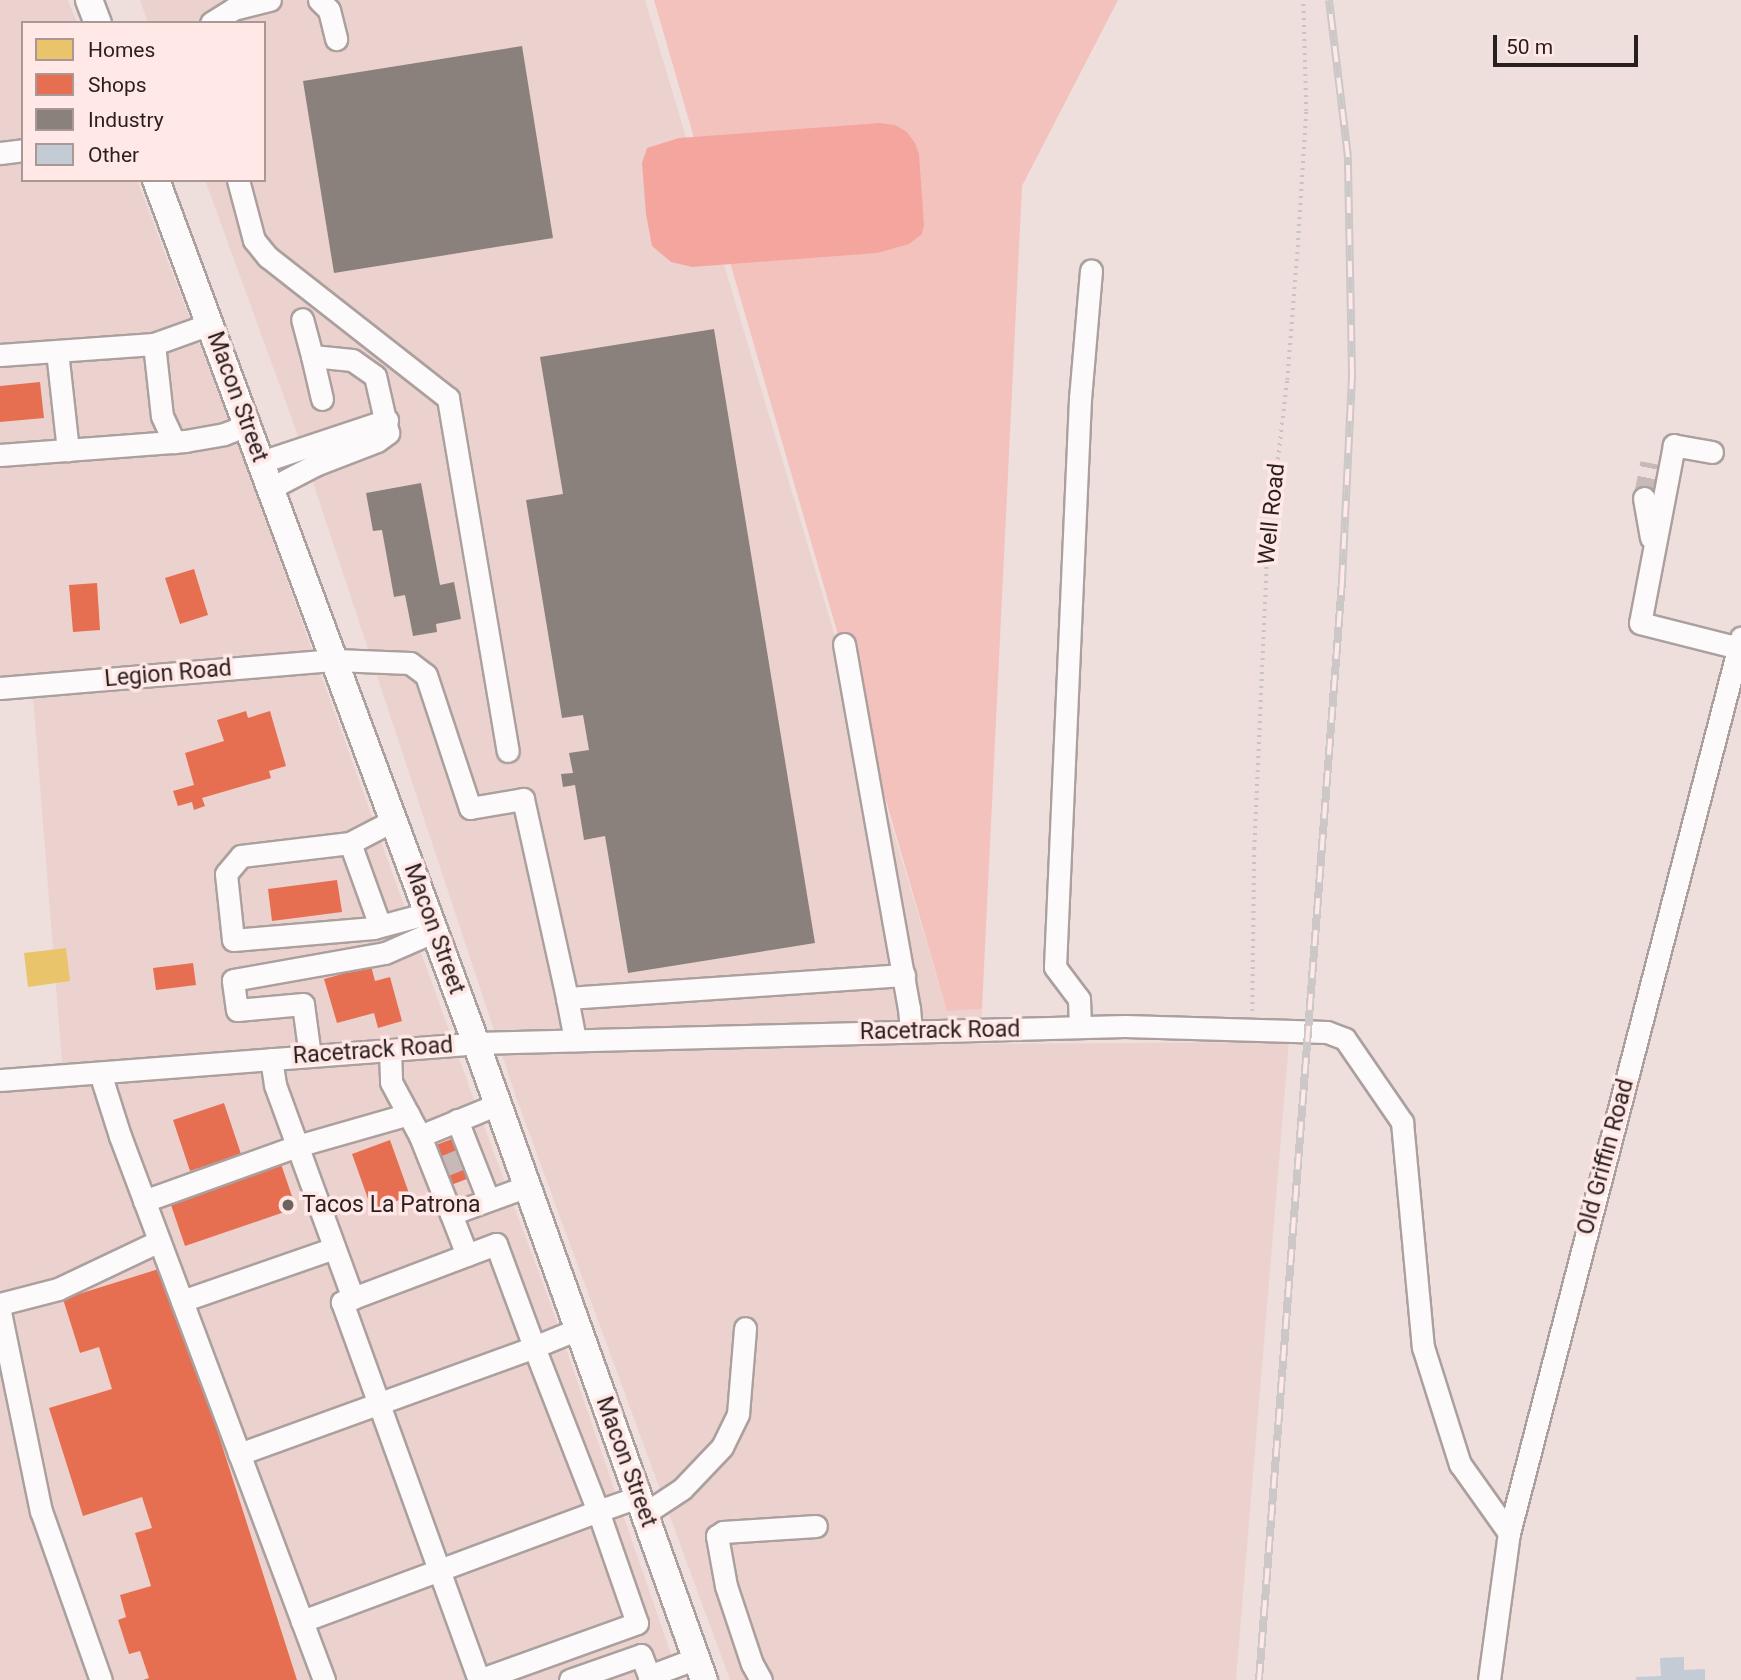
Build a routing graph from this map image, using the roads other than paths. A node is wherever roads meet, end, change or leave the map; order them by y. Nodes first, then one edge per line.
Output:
1 (89, 0) edge
2 (270, 0) edge
3 (319, 0) edge
4 (96, 21) edge
5 (214, 21) edge
6 (336, 39) dead end
7 (21, 150) edge
8 (0, 153) edge
9 (157, 182) edge
10 (239, 182) edge
11 (1091, 270) dead end
12 (302, 319) dead end
13 (210, 324) junction
14 (154, 344) junction
15 (57, 351) junction
16 (0, 355) edge
17 (312, 356) junction
18 (322, 399) dead end
19 (387, 420) junction
20 (248, 425) junction
21 (174, 442) junction
22 (1673, 449) junction
23 (68, 450) junction
24 (1713, 452) dead end
25 (0, 456) edge
26 (261, 461) junction
27 (1651, 463) dead end
28 (271, 488) junction
29 (1644, 498) tunnel mouth
30 (1653, 549) junction
31 (1740, 643) edge
32 (844, 645) dead end
33 (335, 660) junction
34 (0, 688) edge
35 (508, 751) dead end
36 (394, 820) junction
37 (350, 843) junction
38 (432, 922) junction
39 (380, 926) junction
40 (299, 968) junction
41 (904, 975) junction
42 (567, 998) junction
43 (303, 1003) junction
44 (1080, 1027) junction
45 (911, 1031) junction
46 (575, 1040) junction
47 (476, 1043) junction
48 (390, 1050) junction
49 (310, 1056) junction
50 (271, 1059) junction
51 (100, 1073) junction
52 (0, 1080) edge
53 (498, 1104) junction
54 (409, 1114) junction
55 (457, 1121) junction
56 (421, 1136) junction
57 (297, 1146) junction
58 (528, 1186) junction
59 (488, 1199) junction
60 (145, 1201) junction
61 (451, 1214) junction
62 (159, 1241) junction
63 (334, 1248) junction
64 (467, 1255) junction
65 (353, 1298) junction
66 (182, 1301) junction
67 (0, 1304) edge
68 (0, 1312) edge
69 (745, 1328) dead end
70 (578, 1329) junction
71 (534, 1347) junction
72 (5, 1365) edge
73 (379, 1404) junction
74 (239, 1454) junction
75 (641, 1506) junction
76 (598, 1511) junction
77 (816, 1526) dead end
78 (1509, 1533) junction
79 (440, 1570) junction
80 (302, 1621) junction
81 (701, 1669) edge
82 (649, 1678) edge
83 (101, 1680) edge
84 (324, 1680) edge
85 (479, 1680) edge
86 (570, 1680) edge
87 (761, 1680) edge
88 (1489, 1680) edge

1 - 4 main road
2 - 5 street
3 - 6 street
7 - 8 street
9 - 13 main road, Macon Street
10 - 35 street
11 - 44 street
12 - 17 street
13 - 14 street
13 - 20 main road, Macon Street
14 - 15 street
14 - 21 street
15 - 16 street
15 - 23 street
17 - 18 street
17 - 19 street
19 - 26 street
19 - 28 street
20 - 21 street
20 - 26 main road, Macon Street
21 - 23 street
22 - 24 street
22 - 27 street
22 - 30 street
23 - 25 street
26 - 28 main road, Macon Street
28 - 33 main road, Macon Street
29 - 30 street
30 - 31 street
31 - 78 street, Old Griffin Road
32 - 41 street
33 - 34 street, Legion Road
33 - 36 main road, Macon Street
33 - 42 street, Legion Road
36 - 37 street
36 - 38 main road, Macon Street
37 - 39 street
37 - 39 street
38 - 39 street
38 - 40 street
38 - 47 main road, Macon Street
40 - 43 street
40 - 43 street
41 - 42 street
41 - 45 street
42 - 46 street
43 - 49 street
44 - 45 street, Racetrack Road
44 - 78 street, Racetrack Road
45 - 46 street, Racetrack Road
46 - 47 street, Racetrack Road
47 - 48 street, Racetrack Road
47 - 53 main road, Macon Street
48 - 49 street, Racetrack Road
48 - 54 street
49 - 50 street, Racetrack Road
50 - 51 street, Racetrack Road
50 - 57 street
51 - 52 street, Racetrack Road
51 - 60 street
53 - 55 street
53 - 58 main road, Macon Street
54 - 56 street
54 - 57 street
55 - 56 street
55 - 59 street
56 - 61 street
57 - 60 street
57 - 63 street
58 - 59 street
58 - 70 main road, Macon Street
59 - 61 street
60 - 62 street
61 - 64 street
62 - 66 street
62 - 67 street
63 - 65 street
63 - 66 street
64 - 65 street
64 - 71 street
65 - 73 street
66 - 74 street
68 - 72 street
69 - 75 street
70 - 71 street
70 - 75 main road, Macon Street
71 - 73 street
71 - 76 street
72 - 83 street
73 - 74 street
73 - 79 street
74 - 80 street
75 - 76 street
75 - 81 main road, Macon Street
76 - 79 street
76 - 85 street
77 - 87 street
78 - 88 street, Old Griffin Road
79 - 80 street
79 - 85 street
80 - 84 street
81 - 82 street
82 - 86 street

